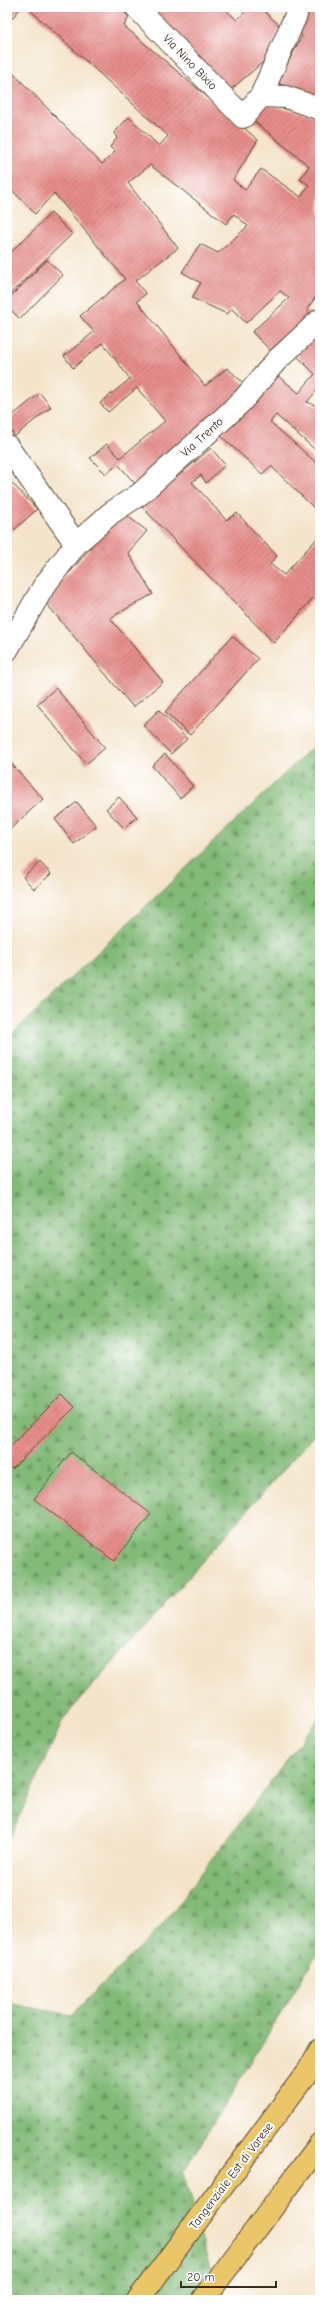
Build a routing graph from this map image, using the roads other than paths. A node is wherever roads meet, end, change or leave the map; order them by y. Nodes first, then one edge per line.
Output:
1 (136, 7) edge
2 (297, 7) edge
3 (261, 96) junction
4 (320, 109) edge
5 (320, 320) edge
6 (7, 446) edge
7 (76, 544) junction
8 (7, 650) edge
9 (320, 2050) edge
10 (320, 2144) edge
11 (138, 2300) edge
12 (203, 2300) edge

1 - 3 street, Via Nino Bixio
2 - 3 street
3 - 4 street
5 - 7 street, Via Trento
6 - 7 street
7 - 8 street, Via Trento
9 - 11 highway, Tangenziale Est di Varese
10 - 12 highway

